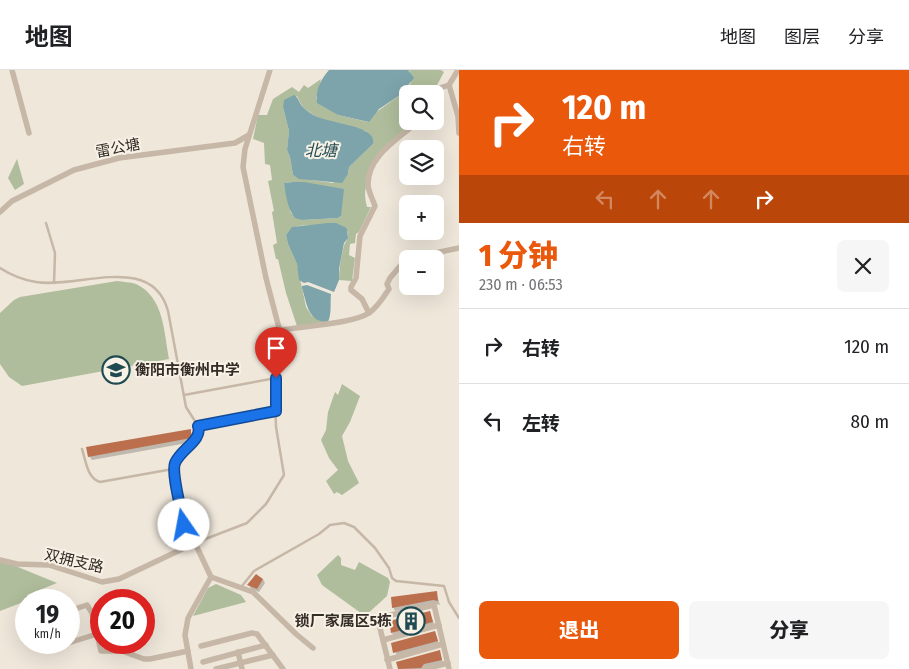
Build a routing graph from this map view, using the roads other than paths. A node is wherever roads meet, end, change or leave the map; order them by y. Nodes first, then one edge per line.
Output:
1 (12, 70) edge
2 (270, 70) edge
3 (458, 70) edge
4 (449, 85) junction
5 (444, 87) edge
6 (407, 130) edge
7 (29, 133) dead end
8 (459, 133) edge
9 (249, 135) junction
10 (235, 143) junction
11 (244, 158) junction
12 (0, 212) edge
13 (46, 223) dead end
14 (459, 248) edge
15 (0, 268) edge
16 (54, 283) junction
17 (369, 313) junction
18 (280, 338) dead end
19 (276, 378) junction
20 (184, 395) junction
21 (276, 411) junction
22 (198, 426) junction
23 (82, 449) dead end
24 (173, 469) junction
25 (195, 543) junction
26 (0, 560) edge
27 (211, 577) junction
28 (241, 588) junction
29 (459, 618) edge
30 (439, 625) junction
31 (383, 640) junction
32 (444, 644) junction
33 (266, 645) junction
34 (201, 646) dead end
35 (313, 648) dead end
36 (188, 652) junction
37 (238, 652) junction
38 (130, 654) edge
39 (273, 654) junction
40 (387, 660) junction
41 (203, 662) dead end
42 (242, 666) edge
43 (449, 666) edge
44 (191, 669) edge
45 (216, 669) edge
46 (283, 669) edge
47 (390, 669) edge
48 (425, 669) edge

1 - 7 street
2 - 9 street
3 - 4 street
4 - 5 street
4 - 8 street
6 - 17 street
9 - 10 street, 雷公塘
9 - 11 street
10 - 11 street
10 - 12 street, 雷公塘
11 - 17 street
13 - 16 lane
14 - 17 street
15 - 16 lane
16 - 20 lane
18 - 19 lane
19 - 20 lane
19 - 21 lane
20 - 22 lane
21 - 22 lane
21 - 25 lane
22 - 24 lane
23 - 24 lane
24 - 25 lane
25 - 26 street, 双拥支路
25 - 27 street
27 - 28 street
27 - 36 street
28 - 29 lane
28 - 35 street
30 - 31 street
30 - 31 street
30 - 32 street
31 - 40 street
32 - 40 street
32 - 43 street
33 - 34 street
33 - 37 street
33 - 39 street
36 - 38 street
36 - 44 street
37 - 41 street
37 - 42 street
39 - 42 street
39 - 46 street
40 - 47 street
42 - 45 street
43 - 48 street

